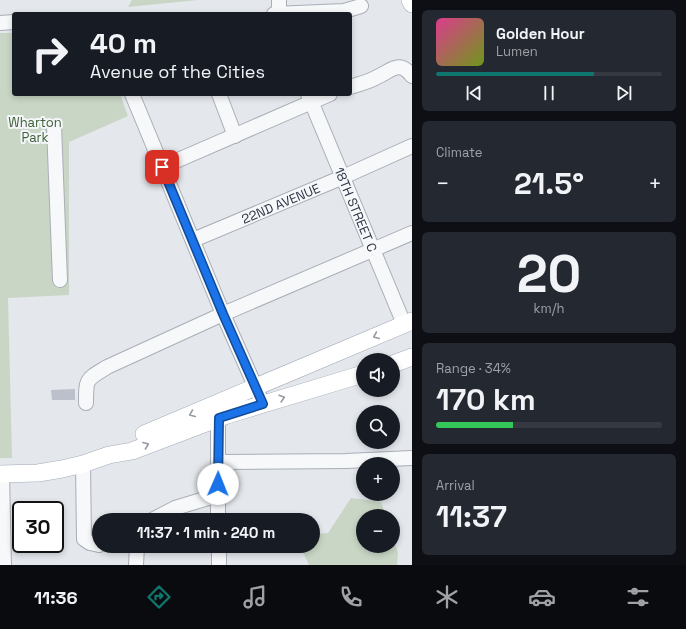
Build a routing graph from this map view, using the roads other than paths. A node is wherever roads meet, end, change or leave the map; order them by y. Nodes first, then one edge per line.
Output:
1 (279, 0) edge
2 (410, 0) edge
3 (412, 4) edge
4 (361, 6) dead end
5 (279, 12) edge
6 (322, 12) edge
7 (12, 22) edge
8 (0, 23) edge
9 (412, 76) edge
10 (352, 86) edge
11 (133, 96) edge
12 (220, 96) edge
13 (320, 96) edge
14 (310, 98) edge
15 (54, 126) dead end
16 (235, 136) junction
17 (412, 146) edge
18 (162, 167) junction
19 (343, 177) junction
20 (412, 233) edge
21 (193, 240) junction
22 (374, 250) junction
23 (60, 280) dead end
24 (223, 314) junction
25 (408, 323) edge
26 (412, 357) edge
27 (400, 361) edge
28 (356, 376) edge
29 (256, 388) junction
30 (86, 403) dead end
31 (263, 404) junction
32 (218, 410) junction
33 (412, 458) edge
34 (218, 462) junction
35 (83, 464) junction
36 (1, 474) edge
37 (218, 495) junction
38 (165, 513) edge
39 (218, 513) edge
40 (92, 543) edge
41 (136, 553) edge
42 (219, 553) edge
43 (3, 564) edge
44 (136, 565) edge
45 (219, 565) edge

1 - 5 street
2 - 3 main road
4 - 6 street
7 - 8 street
9 - 10 street
11 - 18 street
12 - 16 street
13 - 14 street
14 - 16 street
14 - 19 street, 18TH STREET C
15 - 23 street
16 - 18 street
17 - 19 street, 22ND AVENUE
18 - 21 street
19 - 21 street, 22ND AVENUE
19 - 22 street, 18TH STREET C
20 - 22 street
21 - 24 street
22 - 24 street
22 - 25 street, 18TH STREET C
24 - 29 street
24 - 30 street
25 -> 29 main road
26 - 27 main road
31 -> 28 main road
29 - 31 street
29 - 32 main road
31 - 32 main road
32 - 34 street
32 - 35 main road
33 - 34 street
34 - 37 street
35 - 36 main road
35 - 40 street
36 - 43 street
37 - 38 street
37 - 39 street
41 - 44 street
42 - 45 street

